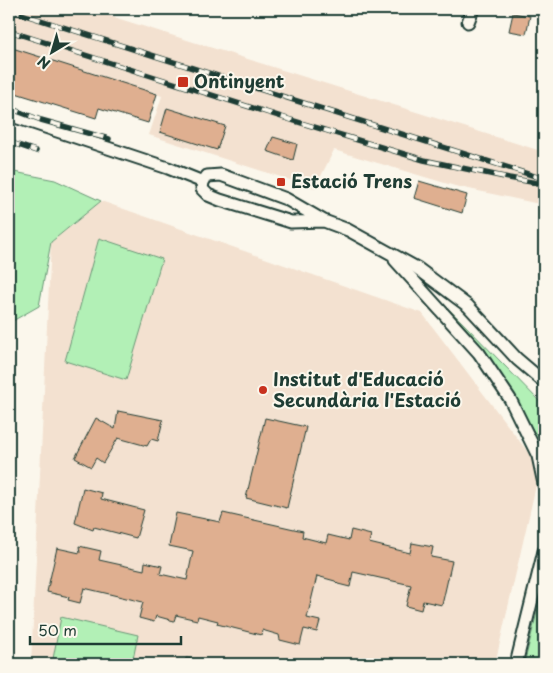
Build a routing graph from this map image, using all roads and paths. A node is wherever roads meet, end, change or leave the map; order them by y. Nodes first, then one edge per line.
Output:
1 (473, 9) edge
2 (468, 22) dead end
3 (9, 115) edge
4 (203, 182) junction
5 (324, 222) junction
6 (388, 252) junction
7 (544, 382) edge
8 (544, 484) edge
9 (544, 551) edge
10 (516, 664) edge

1 - 2 lane
3 - 4 lane
4 - 5 lane
4 - 5 lane
5 - 6 lane
6 - 7 lane
6 - 8 lane
9 - 10 lane

